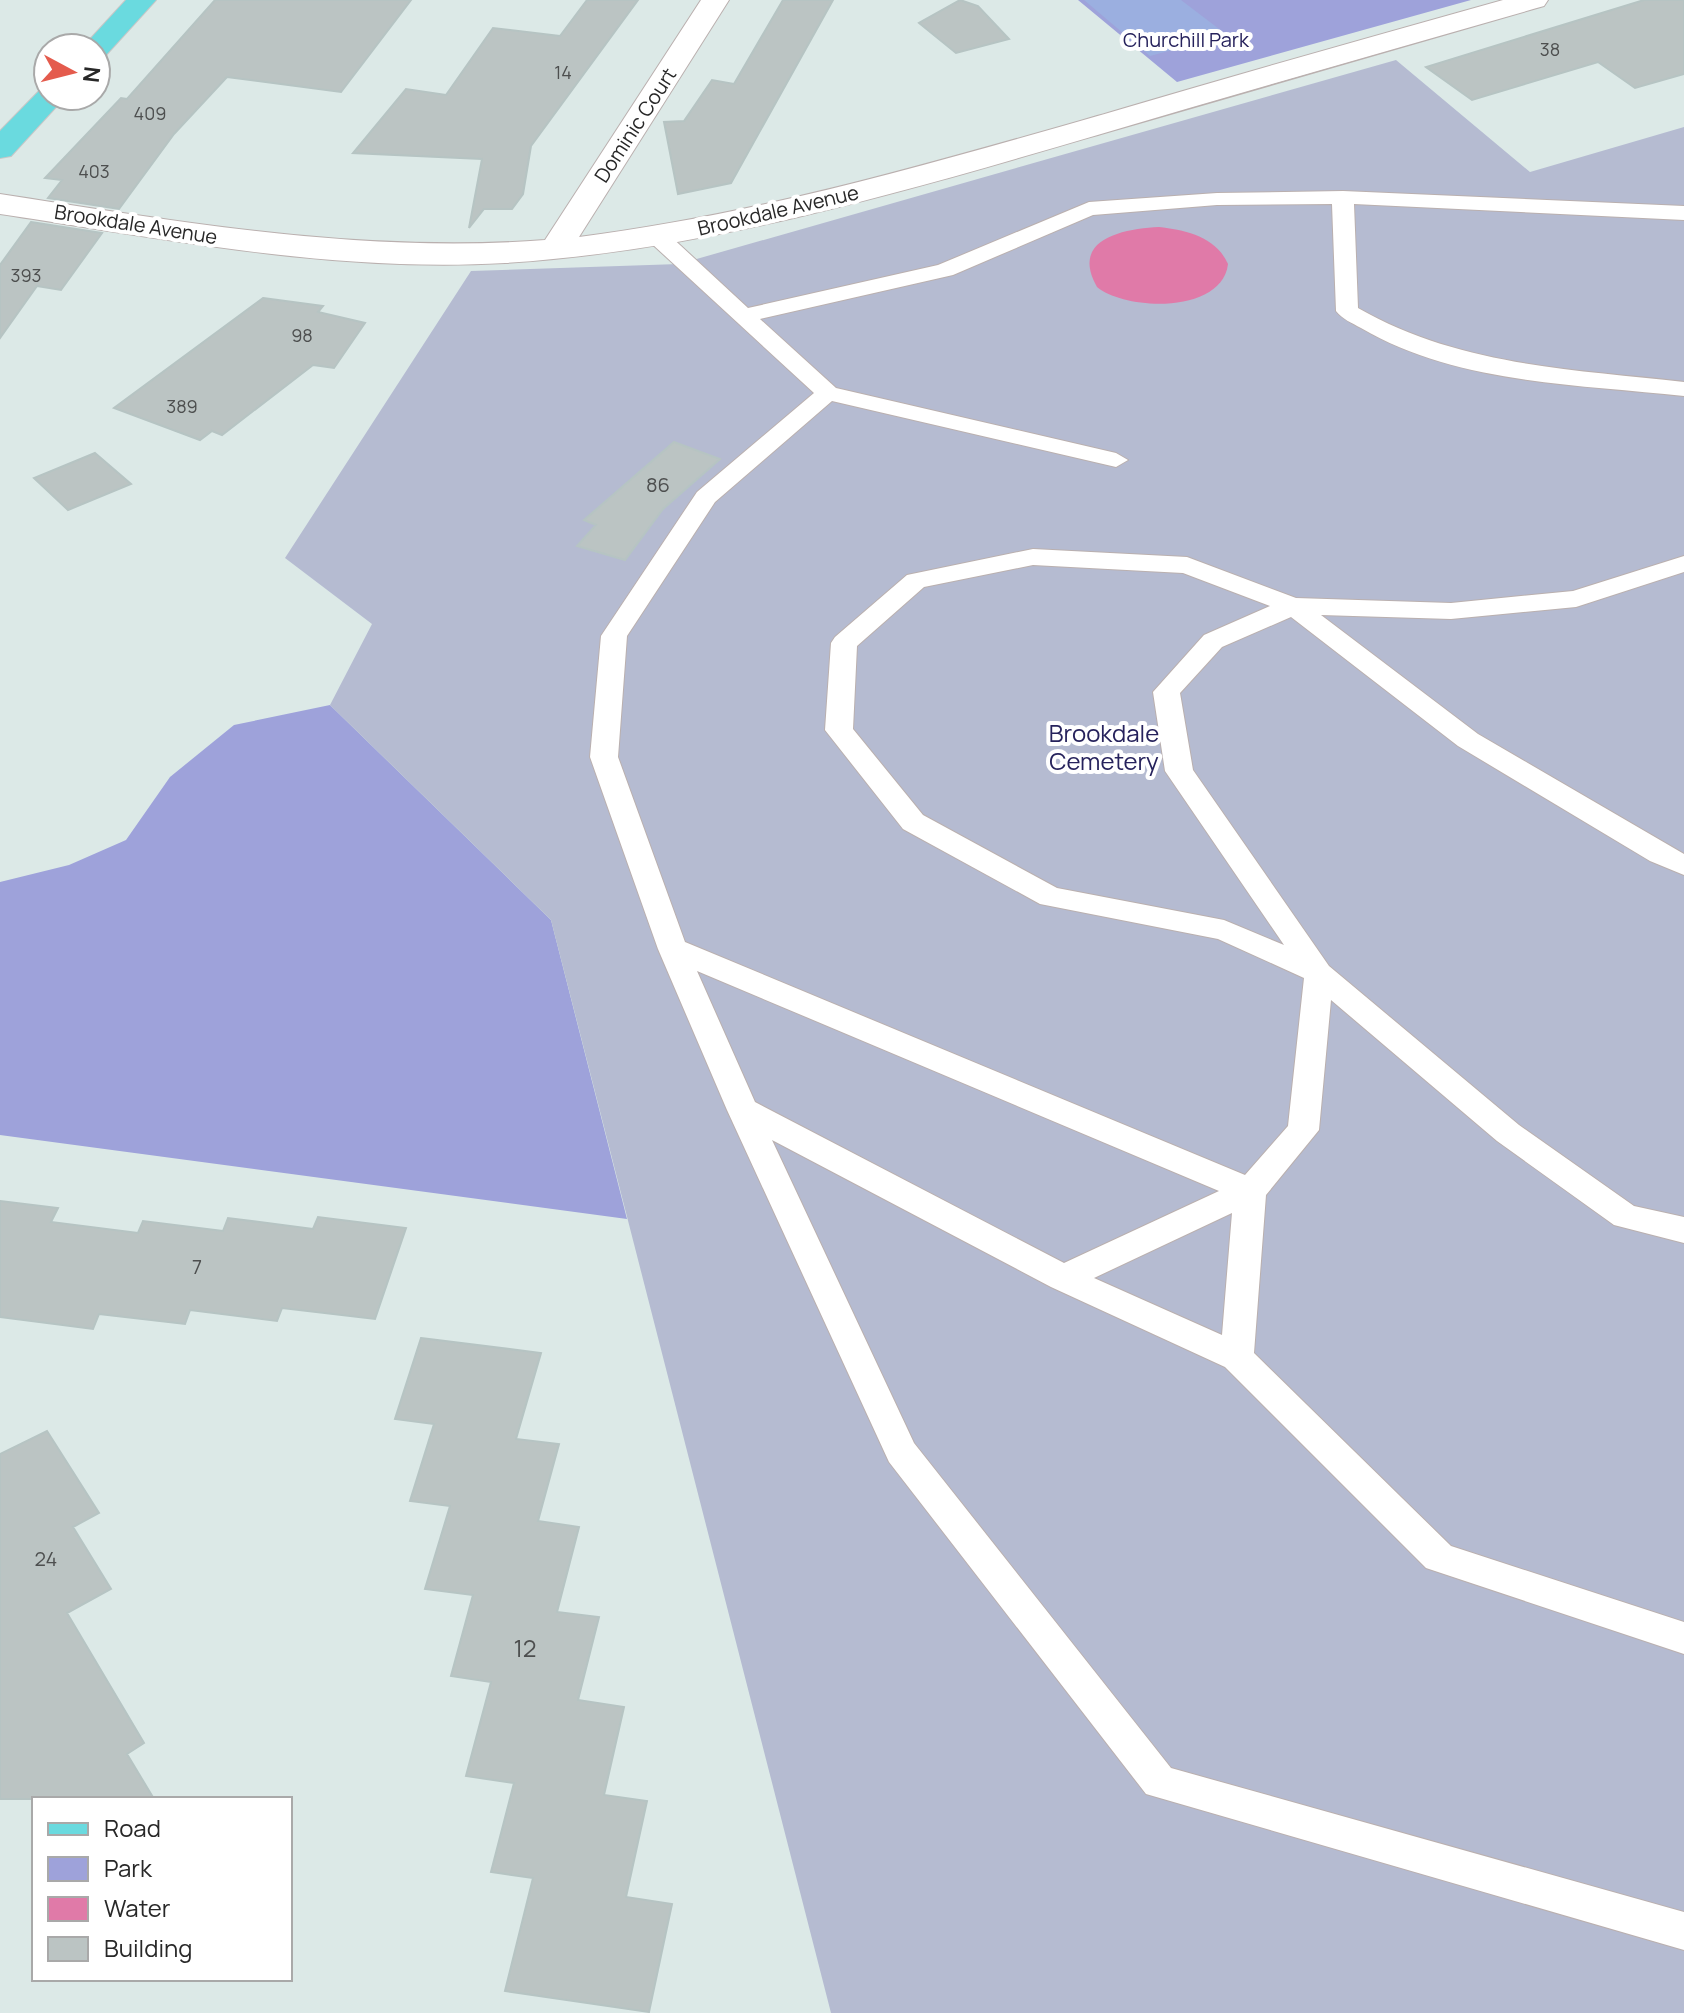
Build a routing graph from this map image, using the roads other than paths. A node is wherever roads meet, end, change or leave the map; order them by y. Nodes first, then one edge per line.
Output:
1 (142, 0) edge
2 (715, 0) edge
3 (1534, 0) edge
4 (112, 32) edge
5 (36, 112) edge
6 (0, 149) edge
7 (1343, 197) junction
8 (0, 204) edge
9 (1684, 213) edge
10 (659, 238) junction
11 (555, 250) junction
12 (743, 316) junction
13 (1684, 389) edge
14 (828, 393) junction
15 (1116, 460) dead end
16 (1684, 564) edge
17 (1293, 606) junction
18 (1684, 865) edge
19 (673, 949) junction
20 (1319, 973) junction
21 (743, 1110) junction
22 (1250, 1191) junction
23 (1684, 1230) edge
24 (1063, 1278) junction
25 (1237, 1357) junction
26 (1684, 1638) edge
27 (1684, 1931) edge

1 - 4 main road
2 - 11 street, Dominic Court
3 - 10 street, Brookdale Avenue
5 - 6 main road
7 - 9 lane
7 - 12 lane
7 - 13 lane
8 - 11 street, Brookdale Avenue
10 - 11 street, Brookdale Avenue
10 - 12 lane
12 - 14 lane
14 - 15 lane
14 - 19 lane
16 - 17 lane
17 - 18 lane
17 - 20 lane
17 - 20 lane
19 - 21 lane
19 - 22 lane
20 - 22 lane
20 - 23 lane
21 - 24 lane
21 - 27 lane
22 - 24 lane
22 - 25 lane
24 - 25 lane
25 - 26 lane

